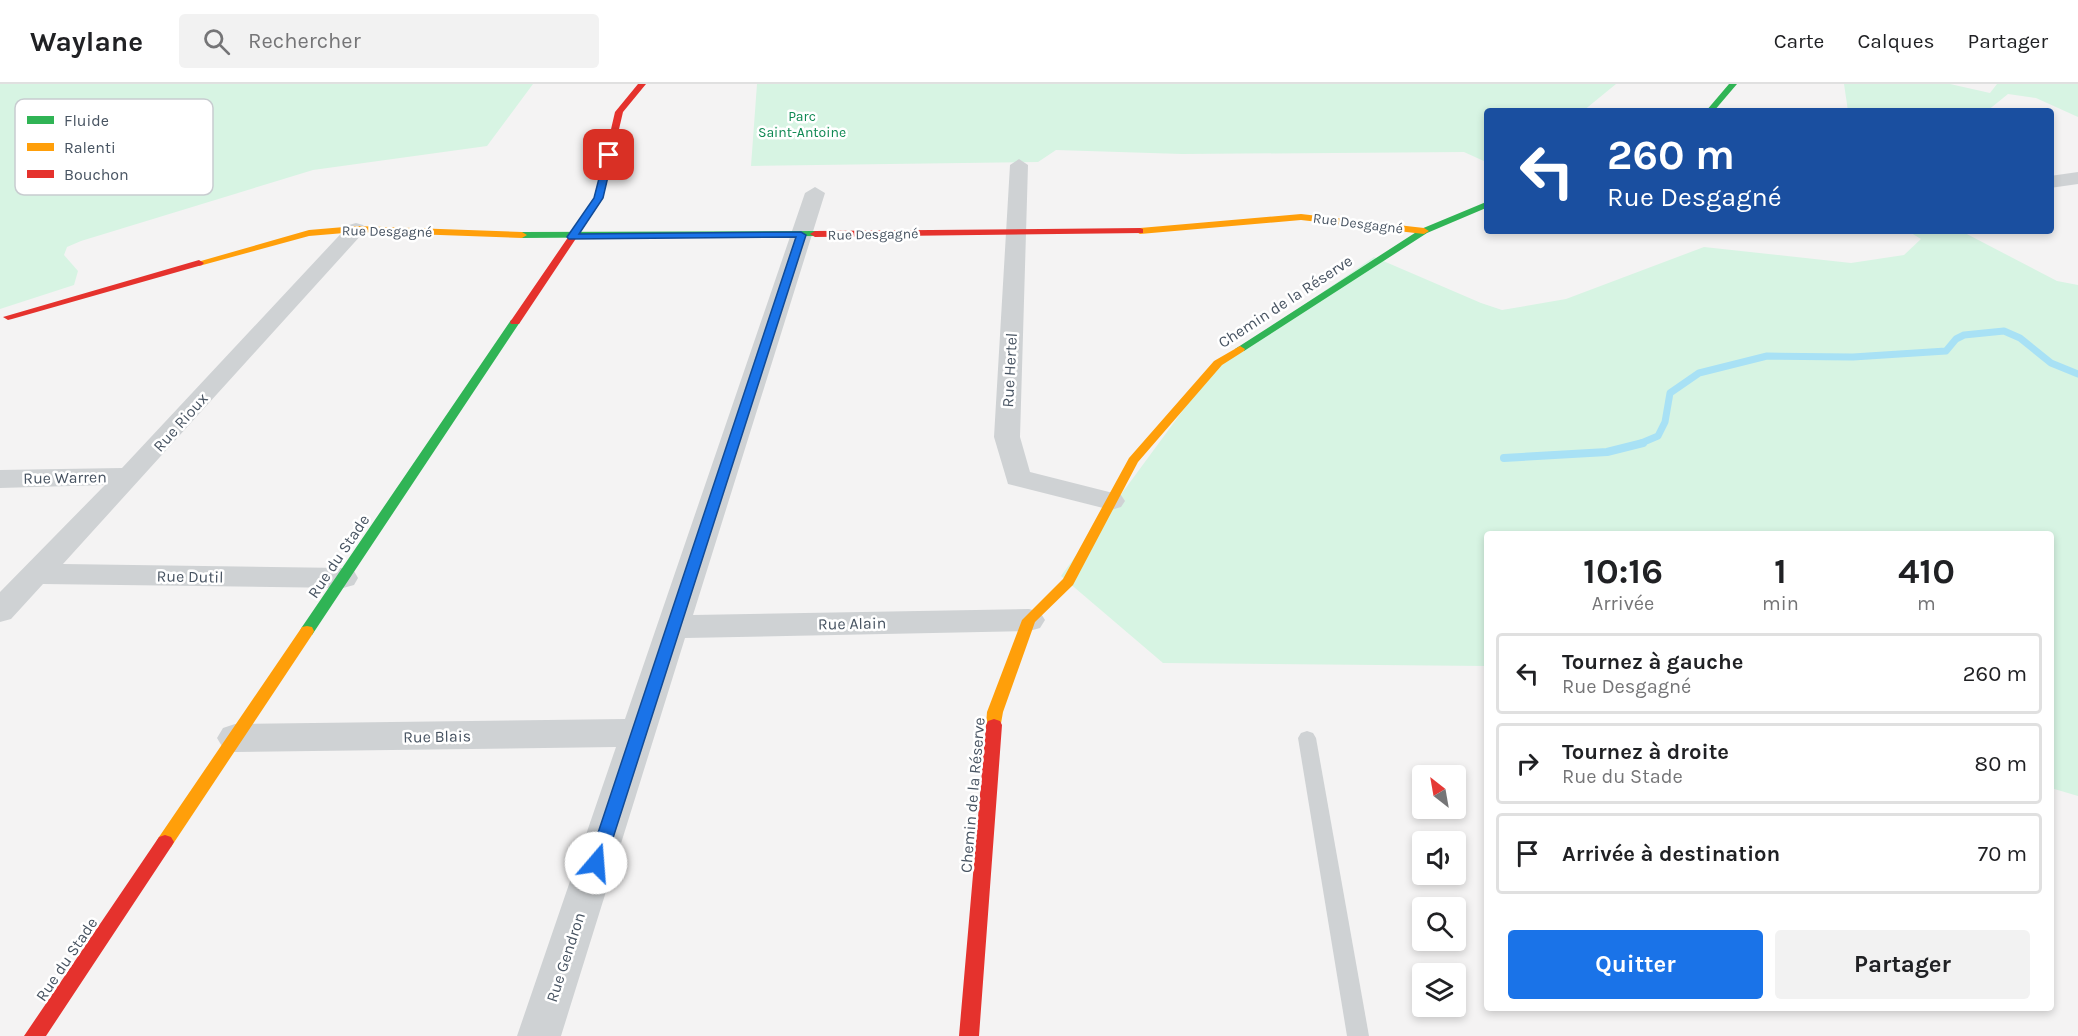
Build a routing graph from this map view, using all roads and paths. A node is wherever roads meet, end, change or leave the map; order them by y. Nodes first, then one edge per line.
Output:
1 (642, 84) edge
2 (1733, 84) edge
3 (1713, 108) edge
4 (1018, 165) dead end
5 (2078, 178) edge
6 (2054, 181) edge
7 (815, 193) dead end
8 (1484, 206) edge
9 (356, 229) junction
10 (1424, 231) junction
11 (1016, 232) junction
12 (801, 235) junction
13 (572, 237) junction
14 (8, 317) dead end
15 (130, 476) junction
16 (0, 479) edge
17 (1111, 501) junction
18 (36, 574) junction
19 (343, 578) junction
20 (0, 611) edge
21 (1029, 620) junction
22 (674, 627) junction
23 (639, 733) junction
24 (235, 738) junction
25 (1306, 738) dead end
26 (34, 1036) edge
27 (539, 1036) edge
28 (969, 1036) edge
29 (1358, 1036) edge

1 - 13 street, Rue du Stade
2 - 3 street
4 - 11 street, Rue Hertel
5 - 6 street
7 - 12 street, Rue Gendron
8 - 10 street, Chemin de la Réserve
9 - 13 street, Rue Desgagné
9 - 14 street, Rue Desgagné
9 - 15 street, Rue Rioux
10 - 11 street, Rue Desgagné
10 - 17 street, Chemin de la Réserve
11 - 12 street, Rue Desgagné
11 - 17 street, Rue Hertel
12 - 13 street, Rue Desgagné
12 - 22 street, Rue Gendron
13 - 19 street, Rue du Stade
15 - 16 street, Rue Warren
15 - 18 street, Rue Rioux
17 - 21 street, Chemin de la Réserve
18 - 19 street, Rue Dutil
18 - 20 street, Rue Rioux
19 - 24 street, Rue du Stade
21 - 22 street, Rue Alain
21 - 28 street, Chemin de la Réserve
22 - 23 street, Rue Gendron
23 - 24 street, Rue Blais
23 - 27 street, Rue Gendron
24 - 26 street, Rue du Stade
25 - 29 lane

